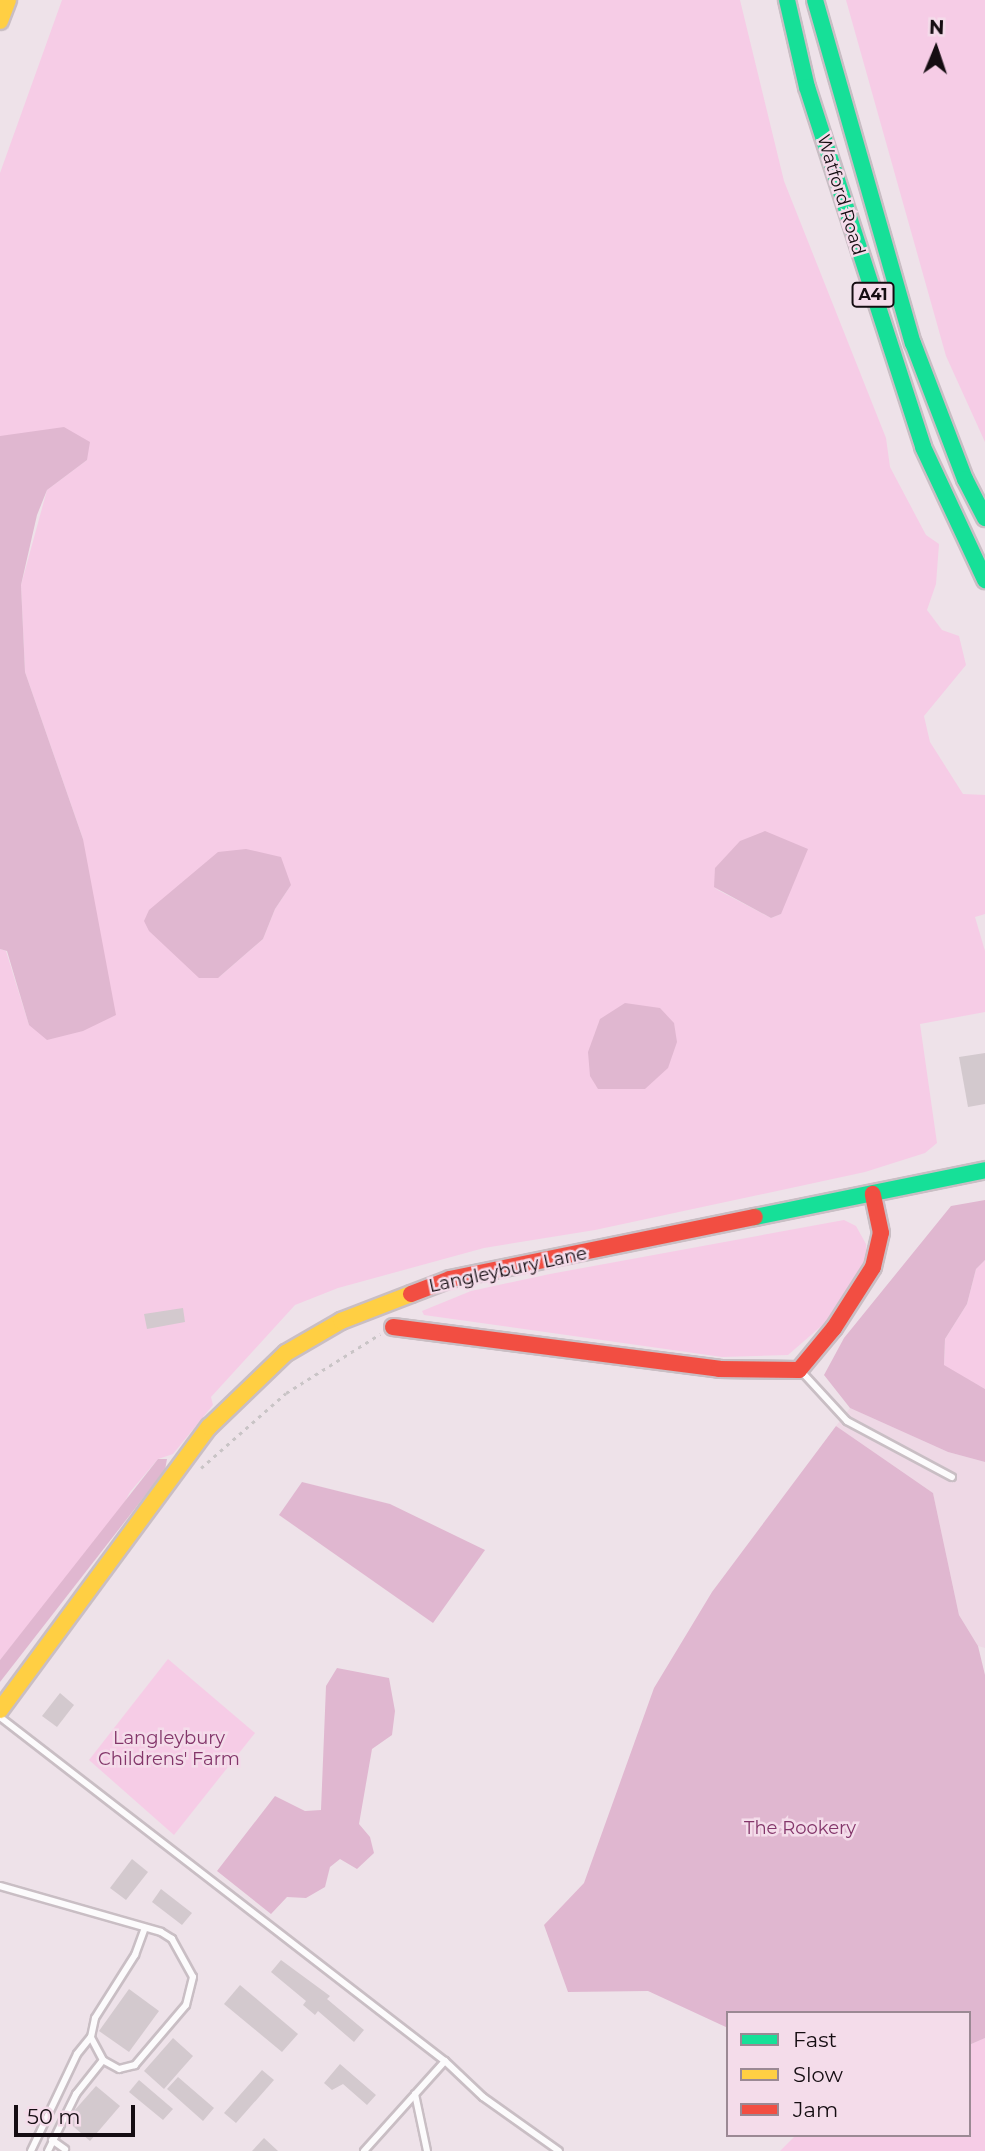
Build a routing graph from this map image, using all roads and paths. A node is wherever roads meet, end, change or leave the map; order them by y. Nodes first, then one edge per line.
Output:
1 (8, 0) edge
2 (787, 0) edge
3 (815, 0) edge
4 (0, 21) edge
5 (985, 518) edge
6 (985, 580) edge
7 (985, 1170) edge
8 (873, 1194) junction
9 (393, 1327) joint
10 (799, 1370) junction
11 (197, 1472) dead end
12 (952, 1477) dead end
13 (0, 1710) edge
14 (0, 1717) edge
15 (0, 1886) edge
16 (145, 1928) junction
17 (91, 2037) junction
18 (103, 2060) junction
19 (445, 2061) junction
20 (415, 2094) junction
21 (52, 2140) junction
22 (65, 2149) dead end
23 (31, 2151) edge
24 (48, 2151) edge
25 (364, 2151) edge
26 (427, 2151) edge
27 (559, 2151) edge

1 - 4 main road
2 - 6 main road, Watford Road / A41
3 - 5 main road, Watford Road / A41
7 - 8 main road, Langleybury Lane
8 - 10 main road
8 - 13 main road, Langleybury Lane
9 - 10 main road
9 - 11 path
10 - 12 lane
14 - 19 lane
15 - 16 lane
16 - 17 lane
16 - 18 lane
17 - 18 lane
17 - 23 lane
18 - 21 lane
19 - 20 lane
19 - 27 lane
20 - 25 lane
20 - 26 lane
21 - 22 lane
21 - 24 lane

